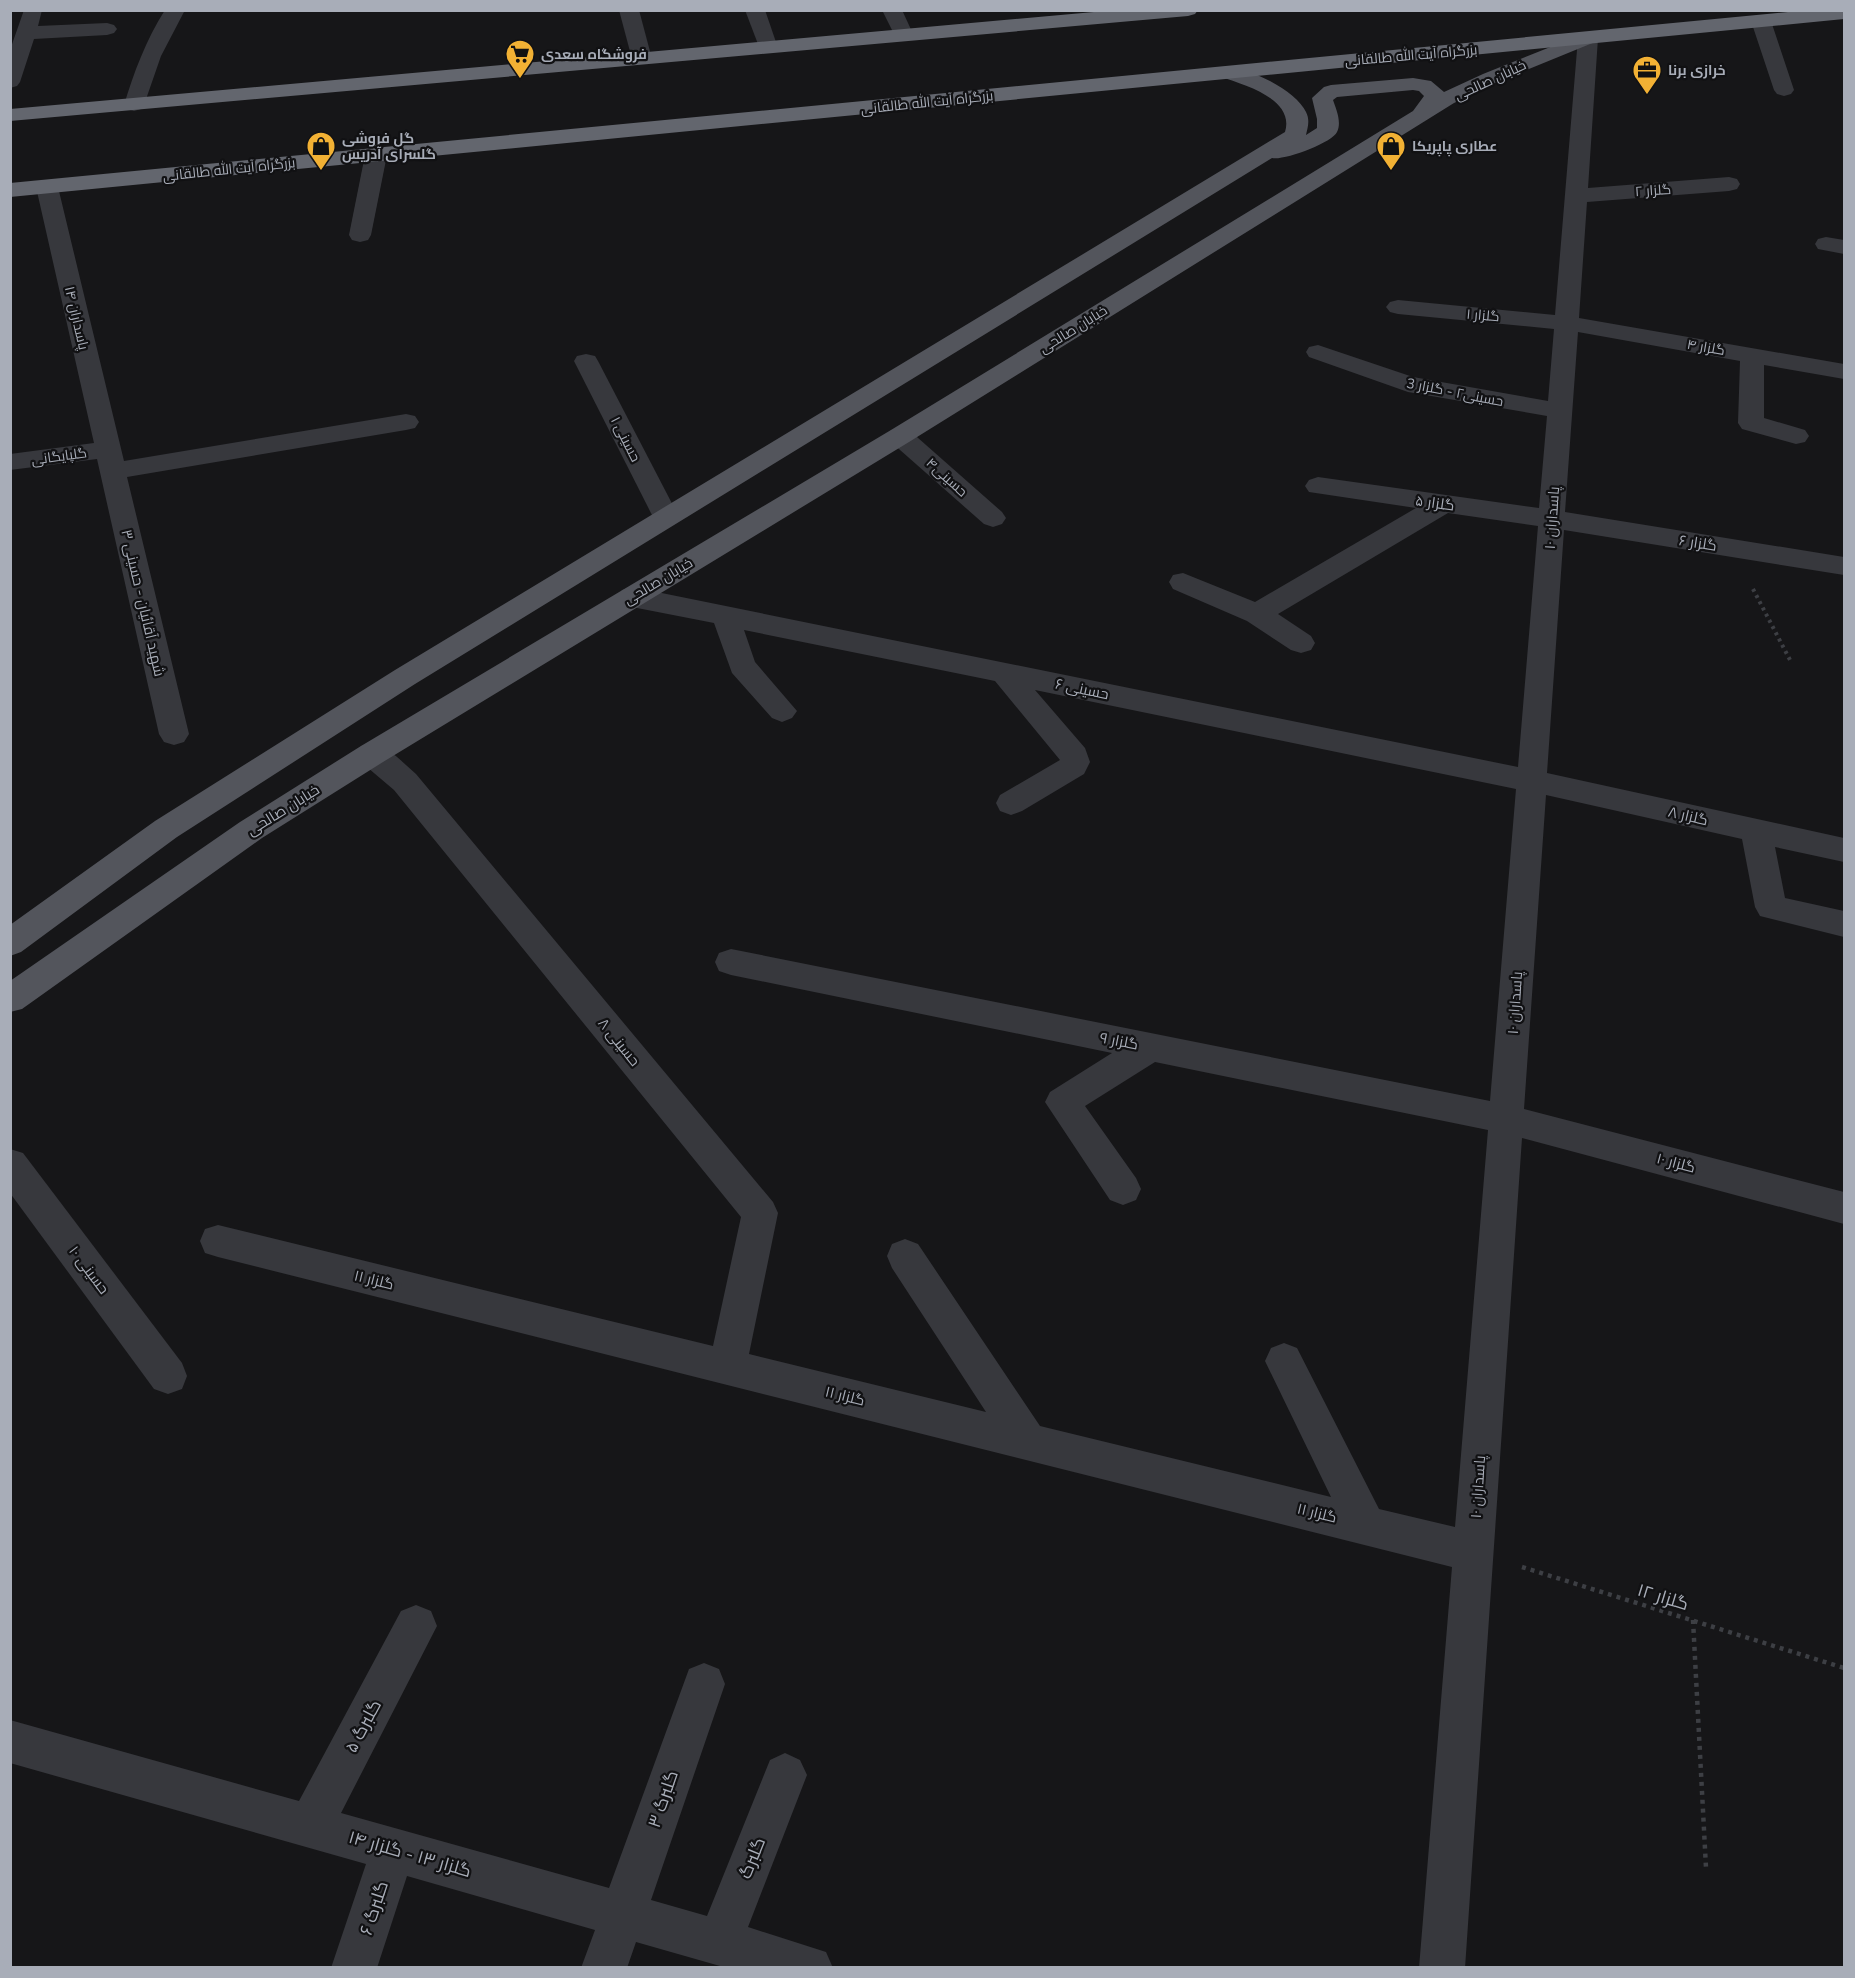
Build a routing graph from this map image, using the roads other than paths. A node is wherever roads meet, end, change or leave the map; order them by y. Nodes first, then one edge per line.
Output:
1 (175, 10) edge
2 (629, 10) edge
3 (755, 10) edge
4 (892, 10) edge
5 (1188, 10) edge
6 (1845, 13) edge
7 (1118, 14) edge
8 (10, 18) edge
9 (30, 21) edge
10 (1761, 21) junction
11 (107, 29) dead end
12 (904, 36) junction
13 (1588, 38) junction
14 (768, 48) junction
15 (642, 59) junction
16 (1228, 73) junction
17 (10, 82) edge
18 (1784, 90) dead end
19 (134, 105) junction
20 (10, 116) edge
21 (1420, 116) junction
22 (376, 155) junction
23 (1247, 164) junction
24 (1729, 184) dead end
25 (47, 187) junction
26 (10, 190) edge
27 (1576, 196) junction
28 (360, 235) dead end
29 (1398, 307) dead end
30 (1567, 323) junction
31 (1318, 352) dead end
32 (1752, 355) junction
33 (586, 361) dead end
34 (1845, 372) edge
35 (1560, 411) junction
36 (406, 422) dead end
37 (900, 436) junction
38 (1796, 436) dead end
39 (110, 460) junction
40 (10, 462) edge
41 (1318, 486) dead end
42 (1443, 504) junction
43 (666, 517) junction
44 (993, 518) dead end
45 (1552, 519) junction
46 (1845, 566) edge
47 (1183, 582) dead end
48 (632, 597) junction
49 (1257, 614) junction
50 (726, 618) junction
51 (566, 637) joint
52 (1301, 643) dead end
53 (1005, 674) junction
54 (782, 711) dead end
55 (174, 734) dead end
56 (372, 754) junction
57 (1532, 781) junction
58 (1011, 803) dead end
59 (1756, 831) junction
60 (1845, 850) edge
61 (1845, 924) edge
62 (10, 943) edge
63 (731, 962) dead end
64 (10, 999) edge
65 (1151, 1047) junction
66 (1507, 1119) junction
67 (10, 1164) edge
68 (1123, 1189) dead end
69 (1845, 1208) edge
70 (218, 1241) dead end
71 (905, 1256) dead end
72 (1284, 1361) dead end
73 (727, 1367) junction
74 (168, 1376) dead end
75 (1027, 1441) junction
76 (1366, 1525) junction
77 (1473, 1552) junction
78 (416, 1626) dead end
79 (704, 1684) dead end
80 (10, 1741) edge
81 (785, 1775) dead end
82 (310, 1826) junction
83 (394, 1849) junction
84 (623, 1914) junction
85 (719, 1942) junction
86 (354, 1968) edge
87 (604, 1968) edge
88 (810, 1968) edge
89 (1442, 1968) edge

1 - 19 street
2 - 15 street
3 - 14 street
4 - 12 street
5 - 7 highway
6 - 10 highway, بزرگراه آیت الله طالقانی
7 - 12 highway
8 - 9 street
9 - 11 street
9 - 17 street
10 - 13 highway, بزرگراه آیت الله طالقانی
10 - 18 street
12 - 14 highway
13 - 16 highway, بزرگراه آیت الله طالقانی
13 - 21 main road, خیابان صالحی
13 - 27 street, پاسداران ١٠
14 - 15 highway
15 - 19 highway
16 - 22 highway, بزرگراه آیت الله طالقانی
16 - 23 main road
19 - 20 highway
21 - 23 main road
21 - 37 main road, خیابان صالحی
22 - 25 highway, بزرگراه آیت الله طالقانی
22 - 28 street
23 - 43 main road
24 - 27 street, گلزار ۲
25 - 26 highway, بزرگراه آیت الله طالقانی
25 - 39 street, پاسداران ۱۴
27 - 30 street, پاسداران ١٠
29 - 30 street, گلزار ۱
30 - 32 street, گلزار ۴
30 - 35 street, پاسداران ١٠
31 - 35 street, حسینی۲ - گلزار 3
32 - 34 street, گلزار ۴
32 - 38 street
33 - 43 street, حسینی ۱
35 - 45 street, پاسداران ١٠
36 - 39 street, گلپایگانی
37 - 44 street, حسینی۴
37 - 48 main road, خیابان صالحی
39 - 40 street, گلپایگانی
39 - 55 street, شهید آقائیان - حسینی ۳
41 - 42 street, گلزار ۵
42 - 45 street, گلزار ۵
42 - 49 street
43 - 62 main road
45 - 46 street, گلزار ۶
45 - 57 street, پاسداران ١٠
47 - 49 street
48 - 50 street, حسینی ۶
48 - 51 main road, خیابان صالحی
49 - 52 street
50 - 53 street, حسینی ۶
50 - 54 street
51 - 56 main road, خيابان صالحی
53 - 57 street, حسینی ۶
53 - 58 street
56 - 64 main road, خيابان صالحی
56 - 73 street, حسینی ۸
57 - 59 street, گلزار ۸
57 - 66 street, پاسداران ١٠
59 - 60 street, گلزار ۸
59 - 61 street
63 - 65 street, گلزار ٩
65 - 66 street, گلزار ٩
65 - 68 street
66 - 69 street, گلزار ۱۰
66 - 77 street, پاسداران ١٠
67 - 74 street, حسینی ۱۰
70 - 73 street, گلزار ١١
71 - 75 street
72 - 76 street
73 - 75 street, گلزار ١١
75 - 76 street, گلزار ١١
76 - 77 street, گلزار ١١
77 - 89 street, پاسداران ١٠
78 - 82 street, گلبرگ ۵
79 - 84 street, گلبرگ ۳
80 - 82 street, گلزار ۱۳ - گلزار ۱۴
81 - 85 street, گلبرگ
82 - 83 street, گلزار ۱۳ - گلزار ۱۴
83 - 84 street, گلزار ۱۳ - گلزار ۱۴
83 - 86 street, گلبرگ ۶
84 - 85 street, گلزار ۱۳ - گلزار ۱۴
84 - 87 street, گلبرگ ۳
85 - 88 street, گلزار ۱۳ - گلزار ۱۴

